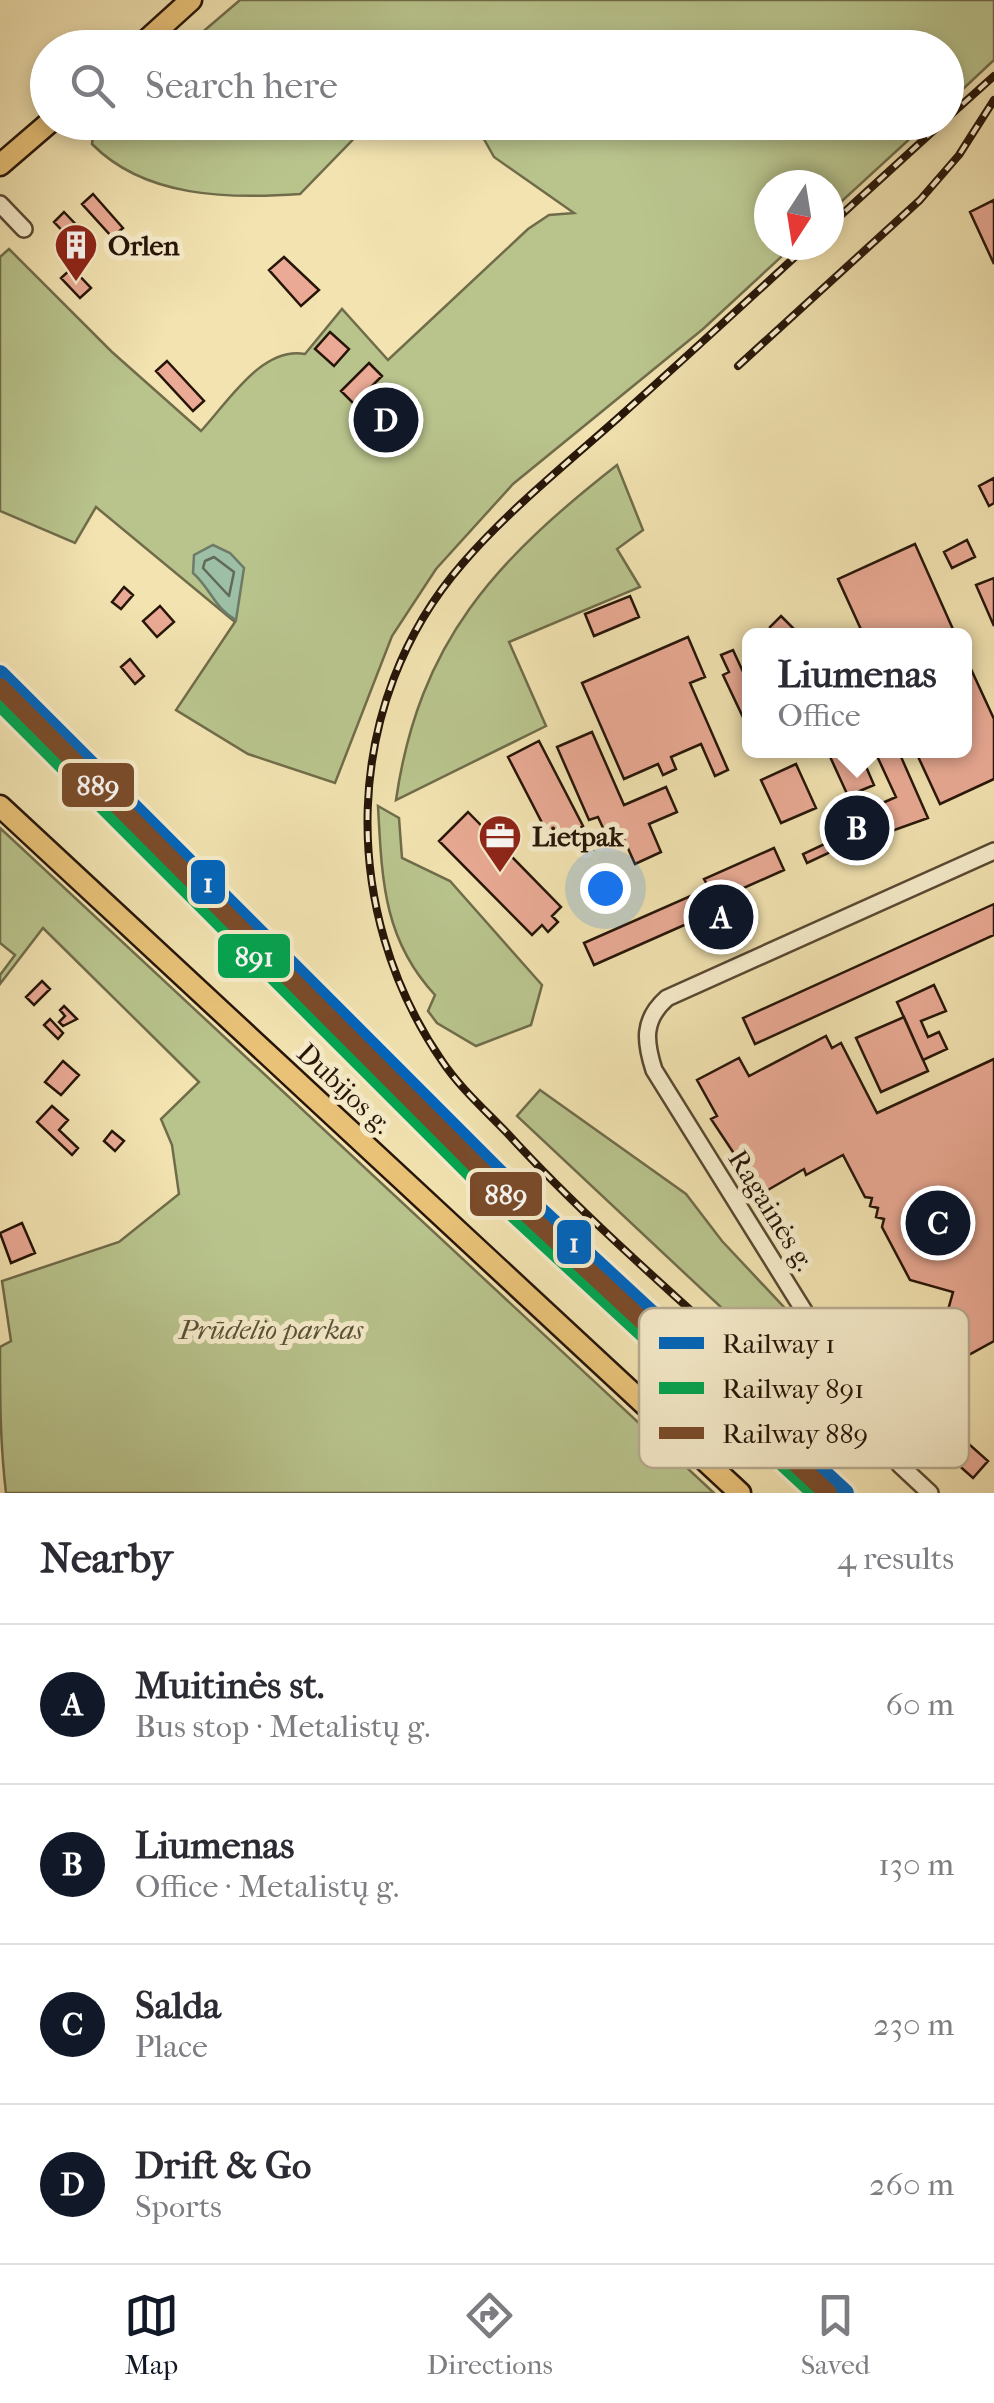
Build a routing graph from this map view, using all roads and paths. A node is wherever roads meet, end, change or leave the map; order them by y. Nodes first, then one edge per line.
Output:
1 (191, 0) edge
2 (158, 30) edge
3 (30, 139) edge
4 (0, 165) edge
5 (0, 204) edge
6 (24, 229) dead end
7 (0, 806) edge
8 (994, 851) edge
9 (802, 1308) edge
10 (639, 1399) edge
11 (713, 1468) edge
12 (903, 1468) edge
13 (740, 1493) edge
14 (930, 1493) edge

1 - 2 main road
3 - 4 main road
5 - 6 street
7 - 10 main road, Dubijos g.
8 - 9 street, Ragainės g.
11 - 13 main road, Dubijos g.
12 - 14 street, Ragainės g.

